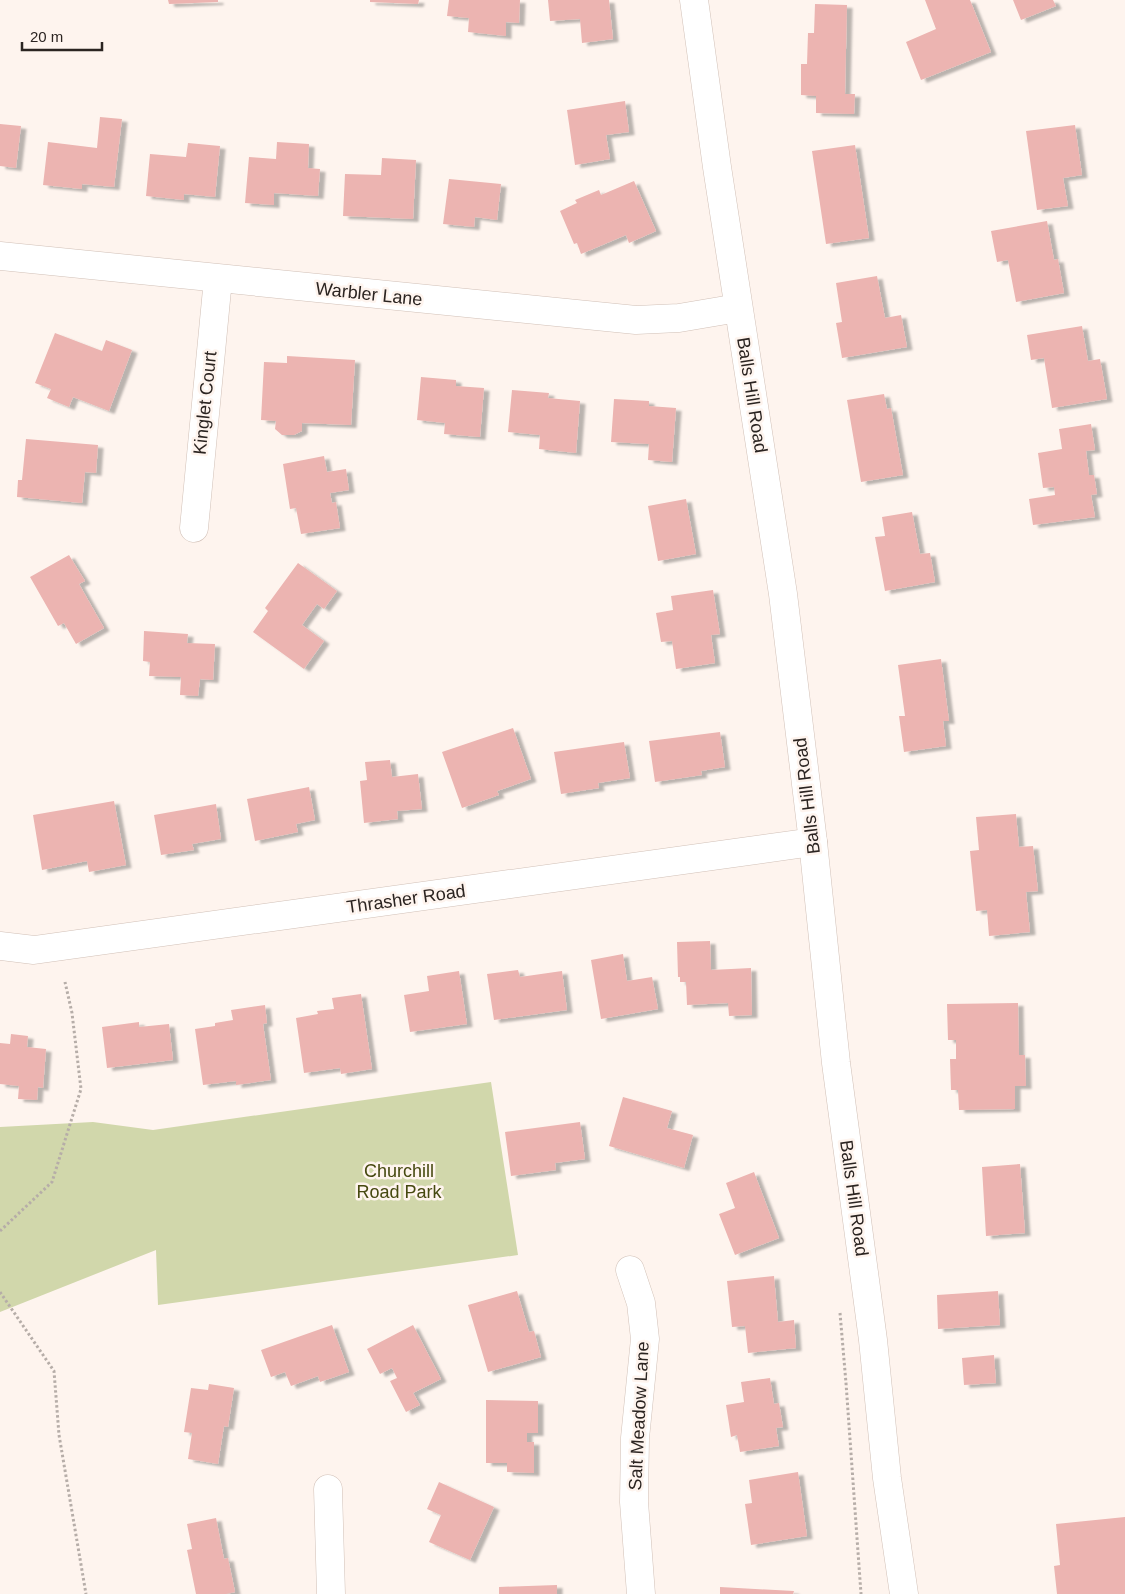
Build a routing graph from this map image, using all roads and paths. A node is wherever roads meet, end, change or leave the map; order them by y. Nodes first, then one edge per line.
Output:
1 (694, 0) edge
2 (0, 256) edge
3 (218, 279) junction
4 (738, 308) junction
5 (194, 528) dead end
6 (813, 842) junction
7 (0, 946) edge
8 (65, 982) dead end
9 (0, 1231) edge
10 (630, 1270) dead end
11 (0, 1292) edge
12 (328, 1489) dead end
13 (86, 1594) edge
14 (331, 1594) edge
15 (641, 1594) edge
16 (904, 1594) edge

1 - 4 street, Balls Hill Road
2 - 3 street, Warbler Lane
3 - 4 street, Warbler Lane
3 - 5 street, Kinglet Court
4 - 6 street, Balls Hill Road
6 - 7 street, Thrasher Road
6 - 16 street, Balls Hill Road
8 - 9 path
10 - 15 street, Salt Meadow Lane
11 - 13 path
12 - 14 street

